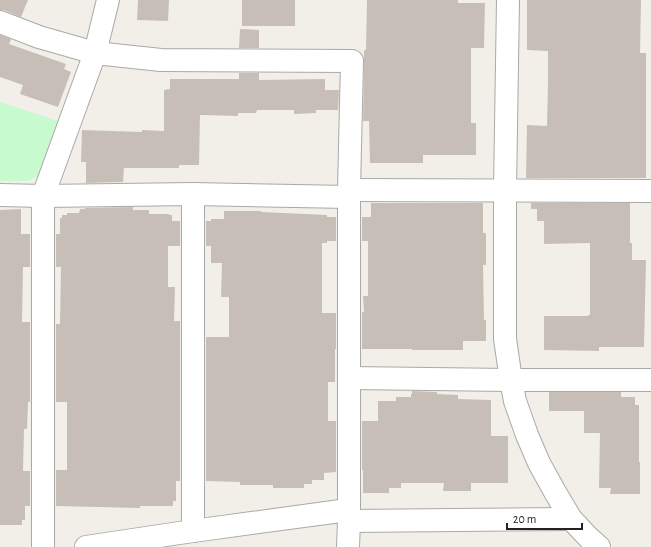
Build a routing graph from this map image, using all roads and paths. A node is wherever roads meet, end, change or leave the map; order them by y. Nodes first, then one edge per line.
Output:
1 (108, 0) edge
2 (508, 0) edge
3 (0, 22) edge
4 (95, 53) junction
5 (505, 190) junction
6 (651, 191) edge
7 (349, 193) junction
8 (194, 194) junction
9 (0, 195) edge
10 (43, 196) junction
11 (349, 378) junction
12 (511, 380) junction
13 (651, 380) edge
14 (349, 516) junction
15 (571, 519) junction
16 (193, 531) junction
17 (43, 547) edge
18 (86, 547) edge
19 (348, 547) edge
20 (599, 547) edge

1 - 4 street
2 - 5 street
3 - 4 street
4 - 7 street
4 - 10 street
5 - 6 street
5 - 7 street
5 - 12 street
7 - 8 street
7 - 11 street
8 - 10 street
8 - 16 street
9 - 10 street
10 - 17 street
11 - 12 street
11 - 14 street
12 - 13 street
12 - 15 street
14 - 15 street
14 - 16 street
14 - 19 street
15 - 20 street
16 - 18 street

